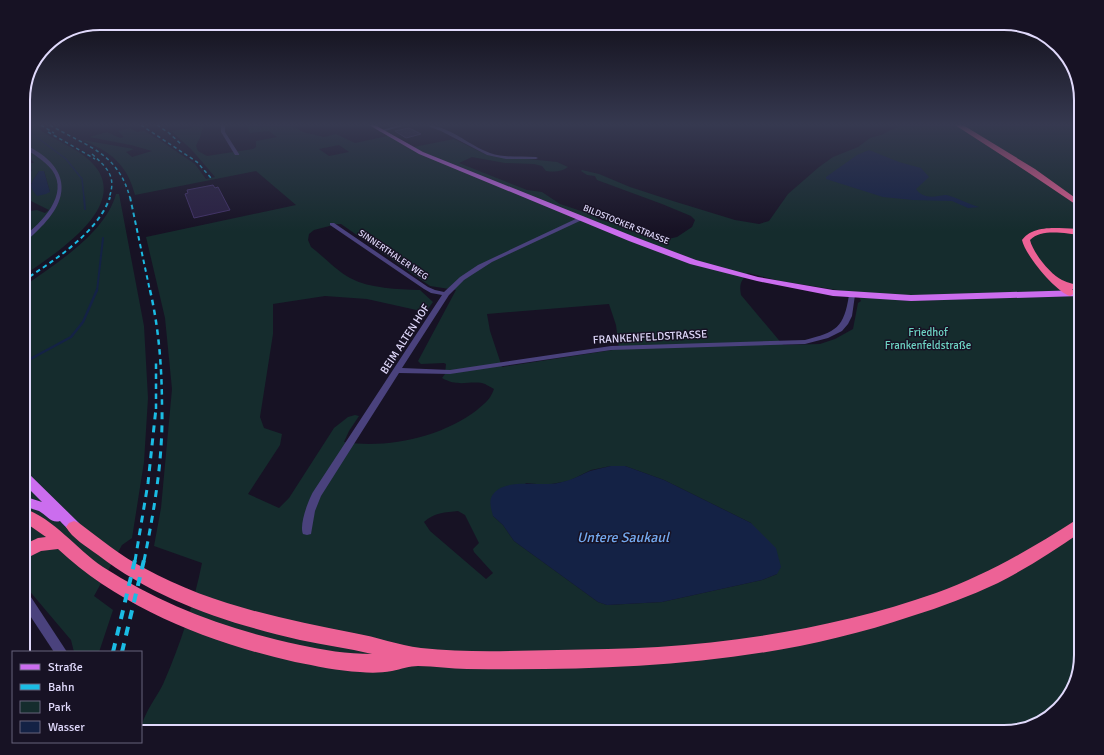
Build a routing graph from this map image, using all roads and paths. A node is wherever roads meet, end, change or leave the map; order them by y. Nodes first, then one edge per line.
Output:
1 (44, 160) edge
2 (439, 160) edge
3 (1014, 160) edge
4 (1046, 180) junction
5 (1074, 194) edge
6 (1074, 201) edge
7 (582, 218) junction
8 (332, 224) dead end
9 (1074, 232) edge
10 (30, 235) edge
11 (1055, 279) junction
12 (1074, 286) edge
13 (1066, 293) junction
14 (1074, 293) edge
15 (446, 294) junction
16 (852, 295) junction
17 (398, 370) junction
18 (30, 482) edge
19 (30, 503) edge
20 (30, 518) edge
21 (74, 527) junction
22 (44, 528) junction
23 (1074, 528) edge
24 (307, 531) dead end
25 (60, 542) junction
26 (30, 548) edge
27 (30, 550) edge
28 (30, 606) edge
29 (60, 651) edge
30 (417, 656) junction

1 - 10 street
2 - 7 main road, BILDSTOCKER STRASSE
3 - 4 highway
4 - 5 highway
4 - 6 highway
7 - 15 street, BEIM ALTEN HOF
7 - 16 main road, BILDSTOCKER STRASSE
8 - 15 street, SINNERTHALER WEG
9 - 11 highway
11 - 12 highway
11 - 13 highway
13 - 14 main road, BILDSTOCKER STRASSE
13 - 16 main road, BILDSTOCKER STRASSE
15 - 17 street, BEIM ALTEN HOF
16 - 17 street, FRANKENFELDSTRASSE
17 - 24 street, BEIM ALTEN HOF
18 - 21 main road
19 - 21 main road
20 - 22 highway
21 - 30 highway
22 - 25 highway
22 - 26 highway
23 - 30 highway
25 - 27 highway
25 - 30 highway
28 - 29 street

